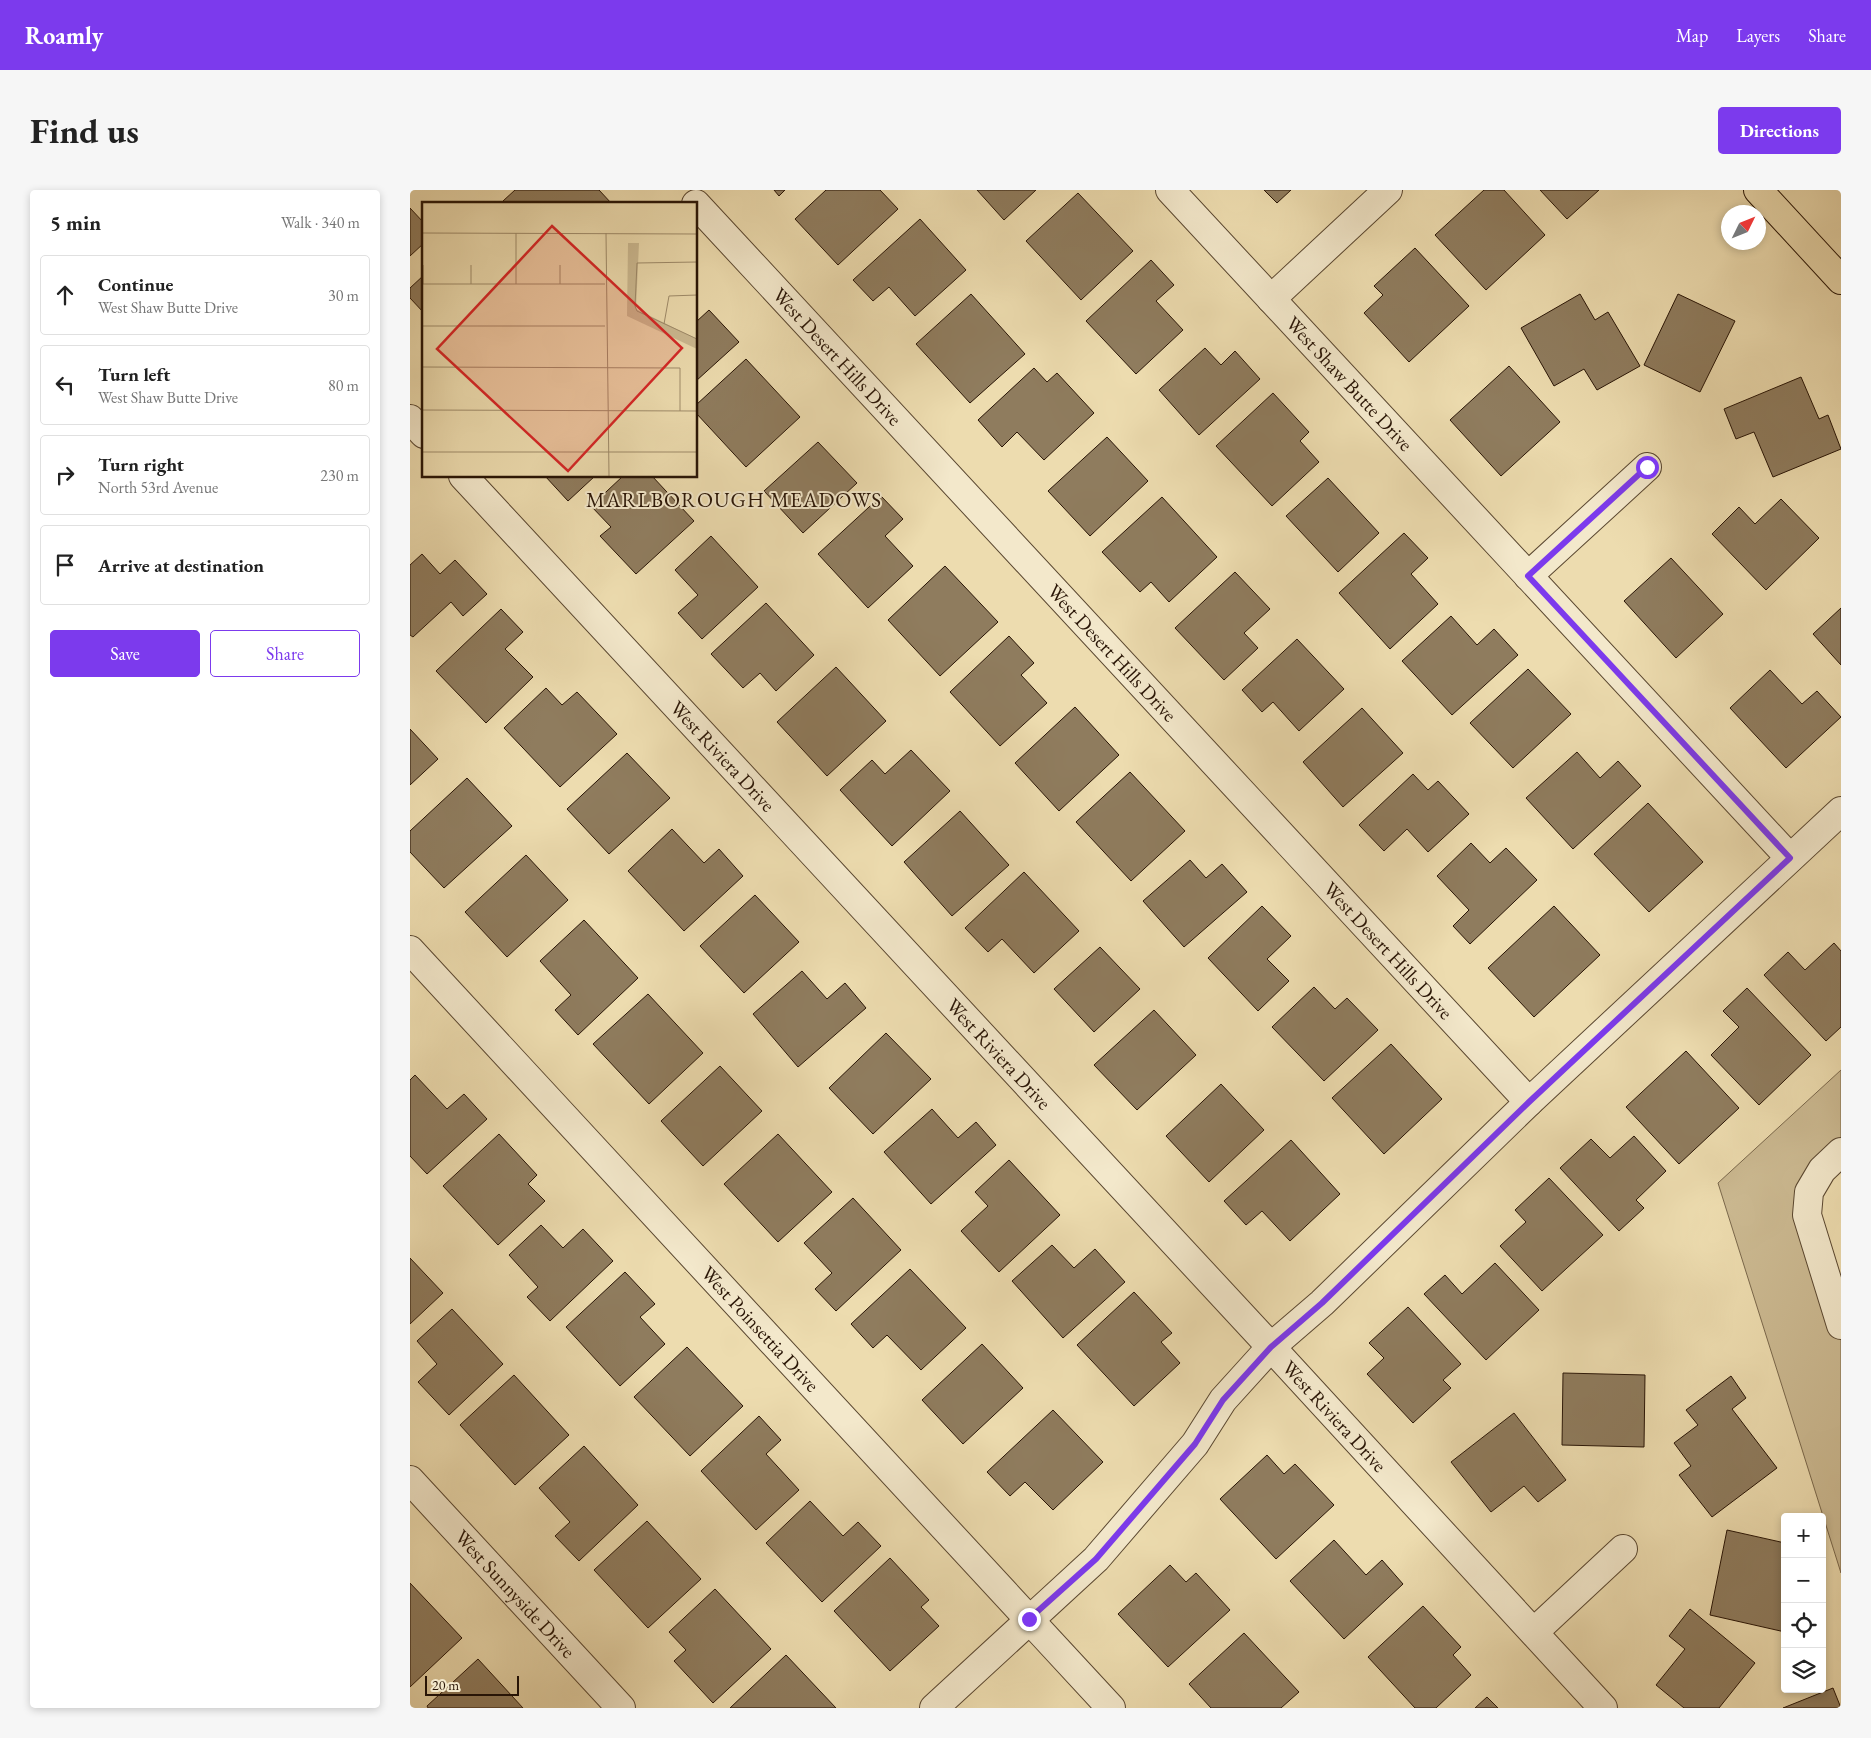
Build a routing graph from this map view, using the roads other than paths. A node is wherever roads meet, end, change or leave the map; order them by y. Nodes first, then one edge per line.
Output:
1 (683, 190) edge
2 (1170, 190) edge
3 (1388, 190) edge
4 (1758, 190) edge
5 (694, 202) edge
6 (698, 206) edge
7 (1841, 280) edge
8 (1271, 299) junction
9 (410, 419) edge
10 (422, 432) edge
11 (1647, 467) dead end
12 (465, 478) edge
13 (1528, 576) junction
14 (1841, 811) edge
15 (1790, 858) junction
16 (410, 950) edge
17 (1529, 1102) junction
18 (1841, 1152) edge
19 (1841, 1325) edge
20 (1271, 1347) junction
21 (410, 1480) edge
22 (1623, 1549) dead end
23 (1029, 1619) junction
24 (1534, 1632) junction
25 (621, 1708) edge
26 (934, 1708) edge
27 (1111, 1708) edge
28 (1603, 1708) edge

1 - 5 street, West Desert Hills Drive
2 - 8 street, West Shaw Butte Drive
3 - 8 street
4 - 7 main road
6 - 17 street, West Desert Hills Drive
8 - 13 street, West Shaw Butte Drive
9 - 10 street
11 - 13 street
12 - 20 street, West Riviera Drive
13 - 15 street, West Shaw Butte Drive
14 - 15 street
15 - 17 street
16 - 23 street, West Poinsettia Drive
17 - 20 street
18 - 19 street
20 - 23 street
20 - 24 street, West Riviera Drive
21 - 25 street, West Sunnyside Drive
22 - 24 street
23 - 26 street
23 - 27 street, West Poinsettia Drive
24 - 28 street, West Riviera Drive

